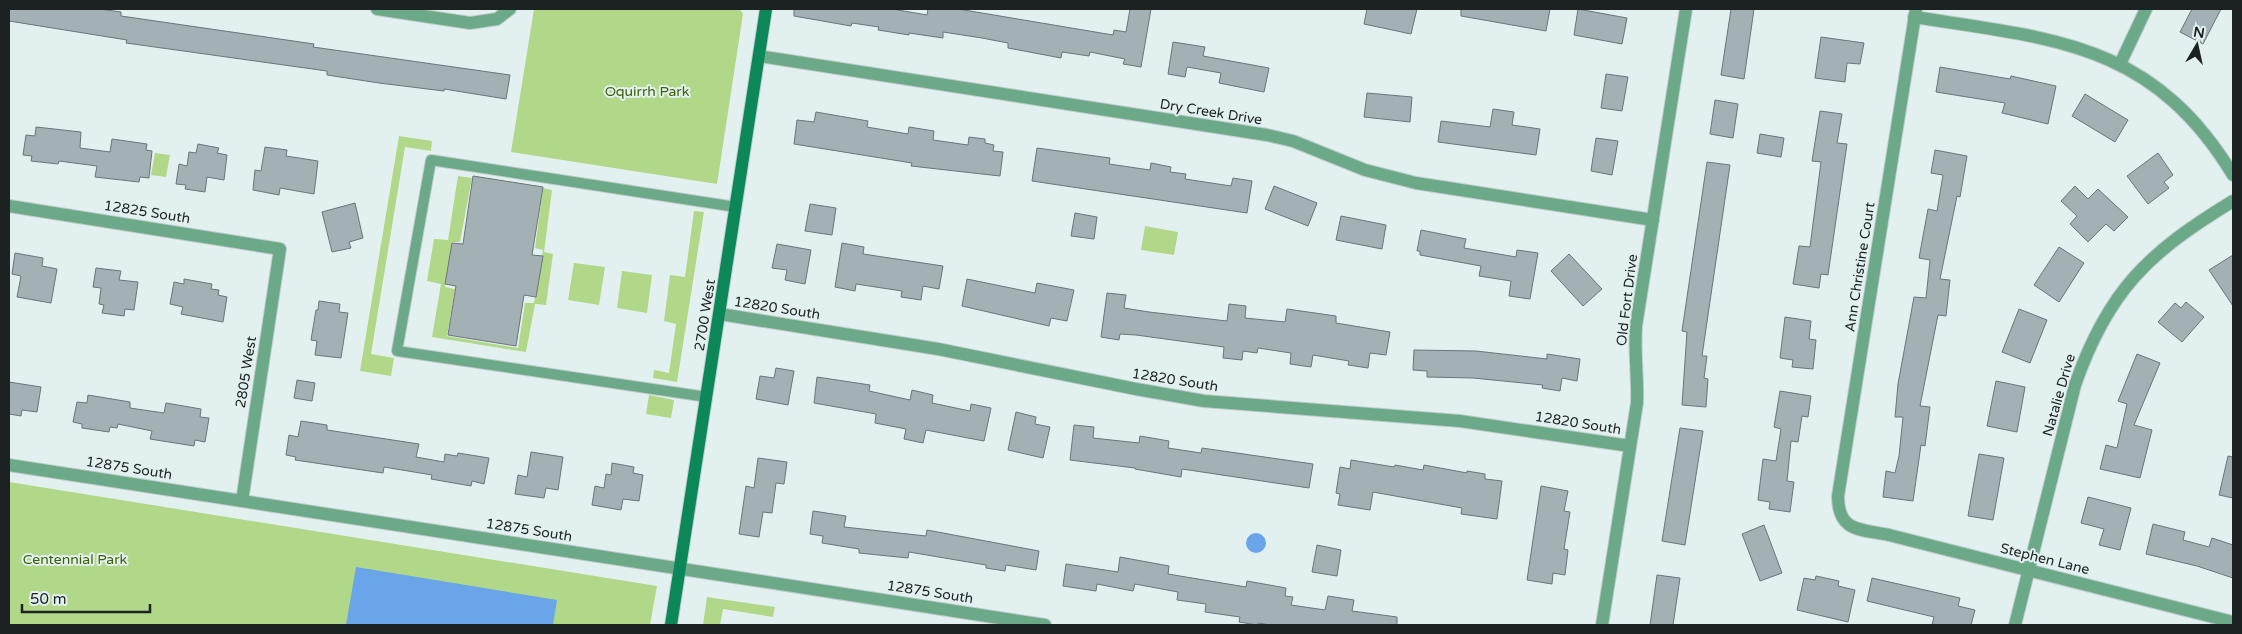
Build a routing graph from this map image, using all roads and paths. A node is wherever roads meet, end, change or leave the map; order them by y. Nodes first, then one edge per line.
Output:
1 (377, 9) edge
2 (766, 9) edge
3 (1686, 9) edge
4 (2146, 9) edge
5 (507, 12) edge
6 (1915, 13) edge
7 (759, 56) junction
8 (2120, 64) junction
9 (2233, 175) edge
10 (2233, 201) edge
11 (9, 206) edge
12 (736, 207) junction
13 (1653, 220) junction
14 (280, 248) joint
15 (720, 314) junction
16 (707, 397) junction
17 (1630, 446) junction
18 (9, 465) edge
19 (242, 500) junction
20 (1849, 527) joint
21 (680, 568) junction
22 (2029, 570) junction
23 (2233, 622) edge
24 (671, 625) edge
25 (1045, 625) edge
26 (1602, 625) edge
27 (2015, 625) edge

1 - 5 street
2 - 7 main road, 2700 West
3 - 13 street, Old Fort Drive
4 - 8 street
6 - 8 street
6 - 20 street, Ann Christine Court
7 - 12 main road, 2700 West
7 - 13 street, Dry Creek Drive
8 - 9 street
10 - 22 street, Natalie Drive
11 - 14 street, 12825 South
12 - 15 main road, 2700 West
12 - 16 lane
13 - 17 street, Old Fort Drive
14 - 19 street, 2805 West
15 - 16 main road, 2700 West
15 - 17 street, 12820 South
16 - 21 main road, 2700 West
17 - 26 street, Old Fort Drive
18 - 19 street, 12875 South
19 - 21 street, 12875 South
20 - 22 street, Stephen Lane
21 - 24 main road, 2700 West
21 - 25 street, 12875 South
22 - 23 street, Stephen Lane
22 - 27 street, Natalie Drive

